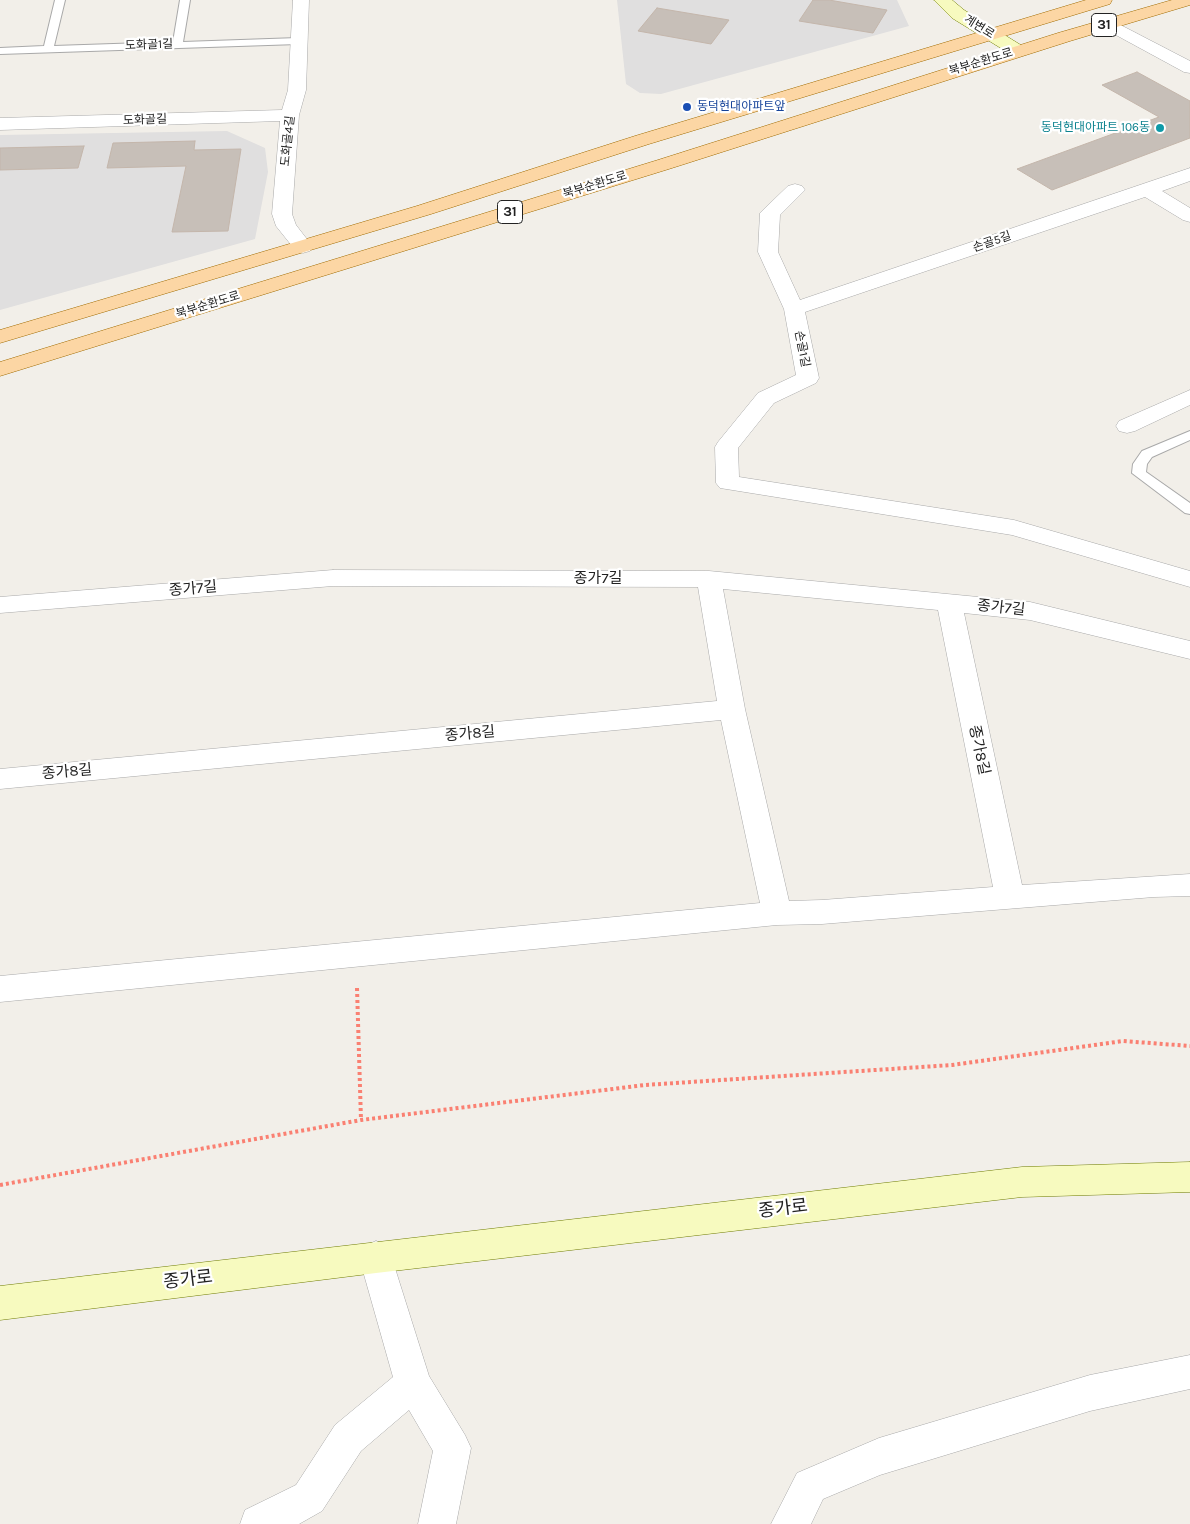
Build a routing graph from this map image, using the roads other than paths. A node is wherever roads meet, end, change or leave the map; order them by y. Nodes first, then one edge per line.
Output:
1 (60, 0) edge
2 (185, 0) edge
3 (301, 0) edge
4 (942, 0) edge
5 (1104, 0) edge
6 (1190, 0) edge
7 (1109, 24) junction
8 (988, 34) junction
9 (298, 41) junction
10 (178, 44) junction
11 (48, 49) junction
12 (0, 51) edge
13 (1018, 51) junction
14 (1190, 68) edge
15 (290, 115) junction
16 (0, 124) edge
17 (1190, 174) edge
18 (795, 190) dead end
19 (1147, 190) junction
20 (1190, 216) edge
21 (303, 247) junction
22 (794, 309) junction
23 (0, 336) edge
24 (0, 370) edge
25 (1190, 397) edge
26 (1127, 426) dead end
27 (1190, 434) edge
28 (1190, 510) edge
29 (709, 579) junction
30 (1190, 579) edge
31 (948, 602) junction
32 (0, 605) edge
33 (1190, 650) edge
34 (732, 709) junction
35 (0, 778) edge
36 (1190, 885) edge
37 (1010, 898) junction
38 (778, 913) junction
39 (0, 989) edge
40 (1190, 1177) edge
41 (376, 1257) junction
42 (0, 1303) edge
43 (1190, 1372) edge
44 (413, 1383) junction
45 (259, 1524) edge
46 (437, 1524) edge
47 (790, 1524) edge

1 - 11 lane
2 - 10 lane
3 - 9 street, 도화골4길
4 - 8 main road, 계변로
5 - 8 main road, 북부순환도로 / 31
6 - 7 main road, 북부순환도로 / 31
7 - 13 main road, 북부순환도로 / 31
7 - 14 street
8 - 13 main road, 계변로
8 - 21 main road, 북부순환도로 / 31
9 - 10 lane, 도화골1길
9 - 15 street, 도화골4길
10 - 11 lane, 도화골1길
11 - 12 lane, 도화골1길
13 - 24 main road, 북부순환도로 / 31
15 - 16 street, 도화골길
15 - 21 street, 도화골4길
17 - 19 street, 손골5길
18 - 22 street, 손골1길
19 - 20 street
19 - 22 street, 손골5길
21 - 23 main road, 북부순환도로 / 31
22 - 30 street, 손골1길
25 - 26 street
27 - 28 lane
29 - 31 street, 종가7길
29 - 32 street, 종가7길
29 - 34 street
31 - 33 street, 종가7길
31 - 37 street, 종가8길
34 - 35 street, 종가8길
34 - 38 street
36 - 37 street
37 - 38 street
38 - 39 street
40 - 41 main road, 종가로
41 - 42 main road, 종가로
41 - 44 street
43 - 47 street
44 - 45 street
44 - 46 street

